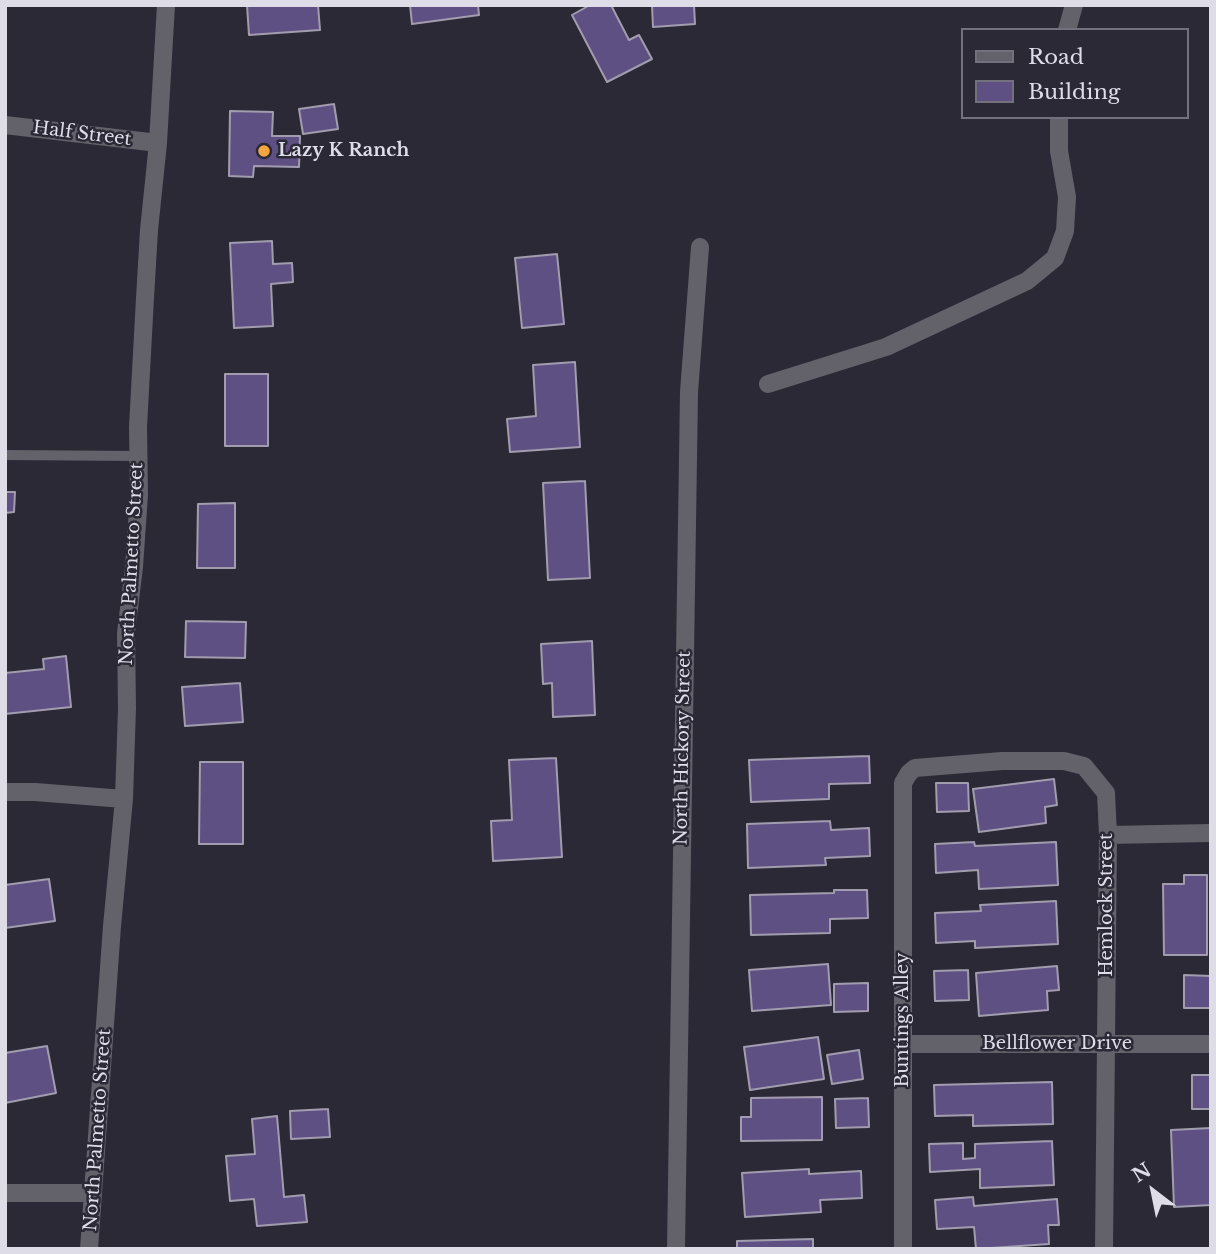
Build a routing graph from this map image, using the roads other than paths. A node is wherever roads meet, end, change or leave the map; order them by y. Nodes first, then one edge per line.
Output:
1 (166, 5) edge
2 (1074, 5) edge
3 (1068, 28) edge
4 (1059, 119) edge
5 (5, 125) edge
6 (158, 143) junction
7 (700, 247) dead end
8 (768, 384) dead end
9 (5, 455) edge
10 (138, 456) junction
11 (903, 791) joint
12 (5, 792) edge
13 (124, 799) junction
14 (1211, 833) edge
15 (1108, 835) junction
16 (903, 1044) junction
17 (1106, 1044) junction
18 (1211, 1044) edge
19 (5, 1193) edge
20 (92, 1193) junction
21 (89, 1249) edge
22 (676, 1249) edge
23 (903, 1249) edge
24 (1104, 1249) edge

1 - 6 street, North Palmetto Street
2 - 3 street
4 - 8 street
5 - 6 street, Half Street
6 - 10 street, North Palmetto Street
7 - 22 street, North Hickory Street
9 - 10 lane
10 - 13 street, North Palmetto Street
11 - 15 street, Hemlock Street
11 - 16 street, Buntings Alley
12 - 13 street
13 - 20 street, North Palmetto Street
14 - 15 street
15 - 17 street, Hemlock Street
16 - 17 street, Bellflower Drive
16 - 23 street, Buntings Alley
17 - 18 street, Bellflower Drive
17 - 24 street, Hemlock Street
19 - 20 street
20 - 21 street, North Palmetto Street

